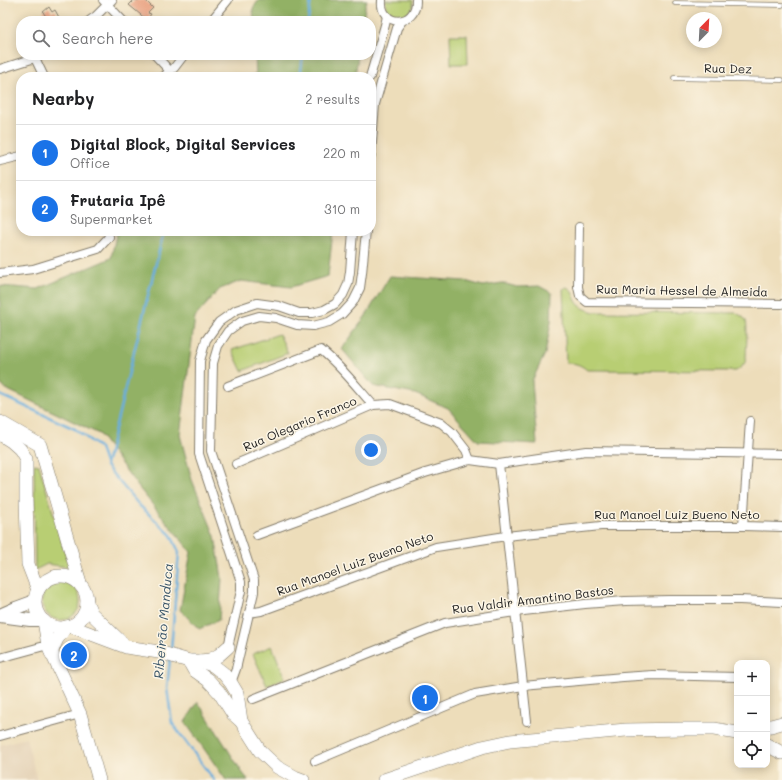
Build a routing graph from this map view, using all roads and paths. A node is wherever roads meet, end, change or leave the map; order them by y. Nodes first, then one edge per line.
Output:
1 (228, 0) edge
2 (382, 0) edge
3 (416, 0) edge
4 (108, 2) edge
5 (675, 3) dead end
6 (782, 5) edge
7 (96, 16) edge
8 (119, 16) edge
9 (215, 16) edge
10 (387, 16) junction
11 (402, 21) junction
12 (376, 56) edge
13 (26, 60) edge
14 (39, 60) edge
15 (160, 60) edge
16 (180, 60) edge
17 (375, 60) edge
18 (0, 69) edge
19 (170, 71) joint
20 (43, 72) edge
21 (371, 72) edge
22 (674, 78) dead end
23 (782, 80) edge
24 (376, 101) edge
25 (16, 157) edge
26 (0, 161) edge
27 (579, 227) dead end
28 (107, 236) edge
29 (353, 236) edge
30 (366, 236) edge
31 (0, 273) edge
32 (782, 304) edge
33 (228, 386) dead end
34 (373, 405) junction
35 (750, 421) dead end
36 (0, 422) edge
37 (0, 434) edge
38 (748, 453) junction
39 (782, 454) edge
40 (470, 460) junction
41 (216, 464) junction
42 (236, 464) dead end
43 (499, 464) junction
44 (204, 468) junction
45 (743, 526) junction
46 (782, 527) edge
47 (257, 535) dead end
48 (506, 536) junction
49 (81, 586) junction
50 (36, 596) junction
51 (239, 600) junction
52 (782, 602) edge
53 (87, 603) junction
54 (251, 603) junction
55 (515, 612) junction
56 (249, 613) junction
57 (0, 615) edge
58 (234, 620) junction
59 (43, 621) junction
60 (246, 623) junction
61 (68, 627) junction
62 (126, 646) junction
63 (228, 647) junction
64 (51, 648) junction
65 (0, 658) edge
66 (191, 660) junction
67 (214, 666) junction
68 (734, 677) edge
69 (208, 680) junction
70 (231, 683) junction
71 (523, 686) junction
72 (219, 692) junction
73 (253, 699) dead end
74 (80, 714) junction
75 (241, 721) junction
76 (527, 722) dead end
77 (782, 723) edge
78 (770, 726) edge
79 (734, 732) edge
80 (0, 736) edge
81 (770, 747) edge
82 (782, 753) edge
83 (315, 761) dead end
84 (99, 780) edge
85 (303, 780) edge
86 (384, 780) edge

1 - 9 street
2 - 10 street
3 - 11 street
4 - 7 street
4 - 8 street
5 - 6 lane
10 - 11 street
10 - 12 street
11 - 24 street
13 - 18 street
14 - 20 street
15 - 19 street
16 - 19 street
17 - 21 street
22 - 23 lane, Rua Dez
25 - 26 street
27 - 32 street, Rua Maria Hessel de Almeida
28 - 31 street
29 - 44 street
30 - 41 street
33 - 34 street
34 - 40 street
34 - 42 street, Rua Olegario Franco
35 - 38 street
36 - 49 main road
37 - 50 main road
38 - 39 street
38 - 43 street
38 - 45 street
40 - 43 street
40 - 47 street
41 - 44 street
41 - 54 street
43 - 48 street
44 - 51 street
45 - 46 street, Rua Manoel Luiz Bueno Neto
45 - 48 street, Rua Manoel Luiz Bueno Neto
48 - 55 street
48 - 56 street, Rua Manoel Luiz Bueno Neto
49 - 50 main road
49 - 53 main road
50 - 57 main road
50 - 59 main road
51 - 54 street
51 - 58 street
52 - 55 street, Rua Valdir Amantino Bastos
53 - 61 main road
53 - 62 main road
54 - 56 street
55 - 71 street
55 - 73 street, Rua Valdir Amantino Bastos
56 - 60 street
57 - 59 main road
58 - 60 street
58 - 63 street
59 - 61 main road
59 - 64 main road
60 - 70 street
61 - 62 main road
61 - 64 main road
62 - 66 main road
63 - 66 main road
63 - 67 street
64 - 65 street
64 - 74 main road
66 - 67 main road
66 - 69 main road
67 - 69 main road
67 - 70 main road
68 - 71 street
69 - 72 main road
70 - 72 main road
70 - 75 main road
71 - 76 street
71 - 83 street
72 - 75 main road
74 - 80 street
74 - 84 main road
75 - 85 main road
77 - 78 main road
79 - 86 main road
81 - 82 main road

